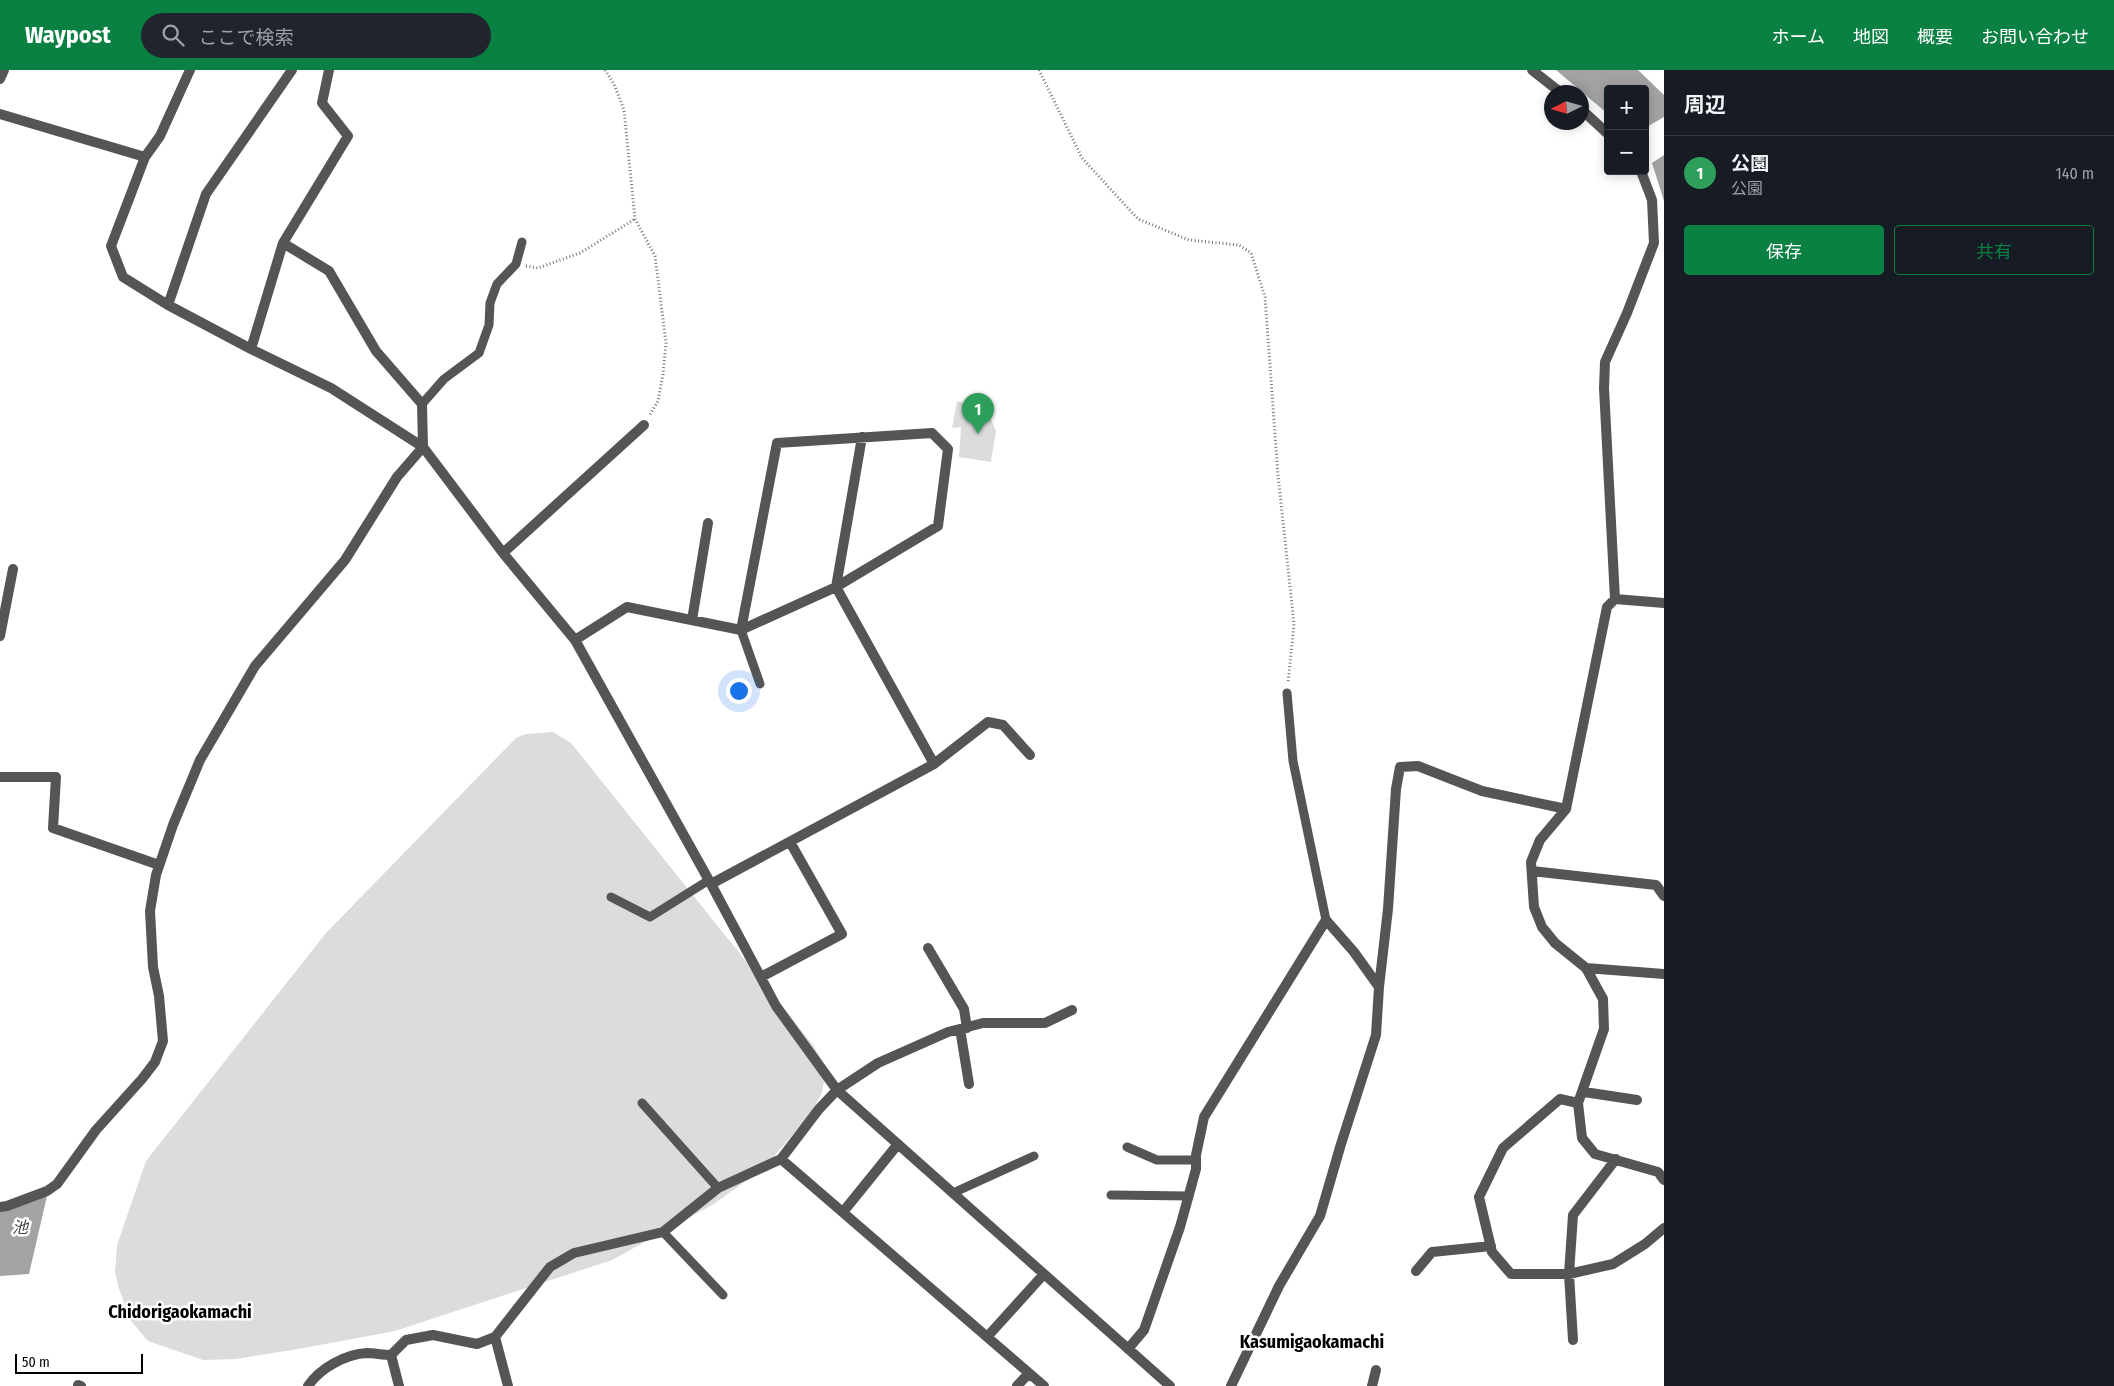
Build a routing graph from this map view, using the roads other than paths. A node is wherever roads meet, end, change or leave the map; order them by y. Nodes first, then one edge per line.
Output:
1 (4, 70) edge
2 (190, 70) edge
3 (292, 70) edge
4 (329, 70) edge
5 (1532, 70) edge
6 (0, 79) edge
7 (1551, 85) edge
8 (0, 114) edge
9 (1589, 116) edge
10 (1604, 130) edge
11 (145, 157) junction
12 (1643, 175) edge
13 (522, 242) dead end
14 (283, 243) junction
15 (168, 305) junction
16 (251, 349) junction
17 (422, 404) junction
18 (644, 425) road end
19 (862, 437) junction
20 (423, 447) junction
21 (708, 524) dead end
22 (503, 553) junction
23 (13, 569) dead end
24 (836, 587) junction
25 (1615, 598) junction
26 (1664, 603) edge
27 (692, 620) junction
28 (741, 630) junction
29 (0, 636) edge
30 (575, 640) junction
31 (760, 684) dead end
32 (1287, 693) road end
33 (1030, 755) dead end
34 (934, 764) junction
35 (0, 777) edge
36 (1566, 809) junction
37 (790, 842) junction
38 (160, 865) junction
39 (1532, 871) junction
40 (710, 882) junction
41 (1664, 896) edge
42 (611, 897) dead end
43 (1326, 920) junction
44 (928, 948) dead end
45 (1586, 968) junction
46 (1664, 974) edge
47 (761, 977) junction
48 (1379, 987) junction
49 (1072, 1010) dead end
50 (963, 1028) junction
51 (969, 1084) dead end
52 (838, 1090) junction
53 (1584, 1092) junction
54 (1637, 1100) dead end
55 (642, 1103) dead end
56 (1578, 1103) junction
57 (898, 1144) junction
58 (1127, 1147) dead end
59 (1034, 1156) dead end
60 (781, 1159) junction
61 (1616, 1159) junction
62 (1196, 1160) junction
63 (1664, 1180) edge
64 (718, 1188) junction
65 (953, 1193) junction
66 (1111, 1195) dead end
67 (1188, 1196) junction
68 (0, 1207) edge
69 (842, 1212) junction
70 (1664, 1228) edge
71 (663, 1232) junction
72 (1491, 1246) junction
73 (1416, 1272) dead end
74 (1044, 1274) junction
75 (1569, 1274) junction
76 (723, 1295) dead end
77 (496, 1337) junction
78 (987, 1337) junction
79 (1573, 1340) dead end
80 (1128, 1349) junction
81 (391, 1355) junction
82 (1376, 1370) dead end
83 (1029, 1373) junction
84 (308, 1386) edge
85 (399, 1386) edge
86 (508, 1386) edge
87 (1017, 1386) edge
88 (1044, 1386) edge
89 (1170, 1386) edge
90 (1231, 1386) edge
91 (1372, 1386) edge

1 - 6 street
2 - 11 street
3 - 15 street
4 - 14 street
5 - 7 street
8 - 11 street
9 - 10 street
11 - 15 street
12 - 25 street
13 - 17 lane
14 - 16 street
14 - 17 street
15 - 16 street
16 - 20 street
17 - 20 street
18 - 22 street
19 - 24 street
19 - 24 street
19 - 28 street
20 - 22 street
20 - 38 street
21 - 27 street
22 - 30 street
23 - 29 street
24 - 28 street
24 - 34 street
25 - 26 street
25 - 36 street
27 - 28 street
27 - 30 street
28 - 31 lane
30 - 40 street
32 - 43 lane
33 - 34 street
34 - 37 street
35 - 38 street
36 - 39 street
36 - 48 street
37 - 40 street
37 - 47 street
38 - 68 street
39 - 41 street
39 - 45 street
40 - 42 lane
40 - 47 street
43 - 48 street
43 - 62 street
44 - 50 street
45 - 46 street
45 - 53 street
47 - 52 street
48 - 90 street
49 - 50 street
50 - 51 street
50 - 52 street
52 - 57 street
52 - 60 street
53 - 54 street
53 - 56 street
55 - 64 lane
56 - 61 street
56 - 72 street
57 - 65 street
57 - 69 street
58 - 62 lane
59 - 65 lane
60 - 64 street
60 - 69 street
61 - 63 street
61 - 75 street
62 - 67 street
64 - 71 street
65 - 74 street
66 - 67 lane
67 - 80 street
69 - 78 street
70 - 75 street
71 - 76 lane
71 - 77 street
72 - 73 street
72 - 75 street
74 - 78 street
74 - 80 street
75 - 79 street
77 - 81 street
77 - 86 street
78 - 83 street
80 - 89 street
81 - 84 street
81 - 85 street
82 - 91 street
83 - 87 street
83 - 88 street

